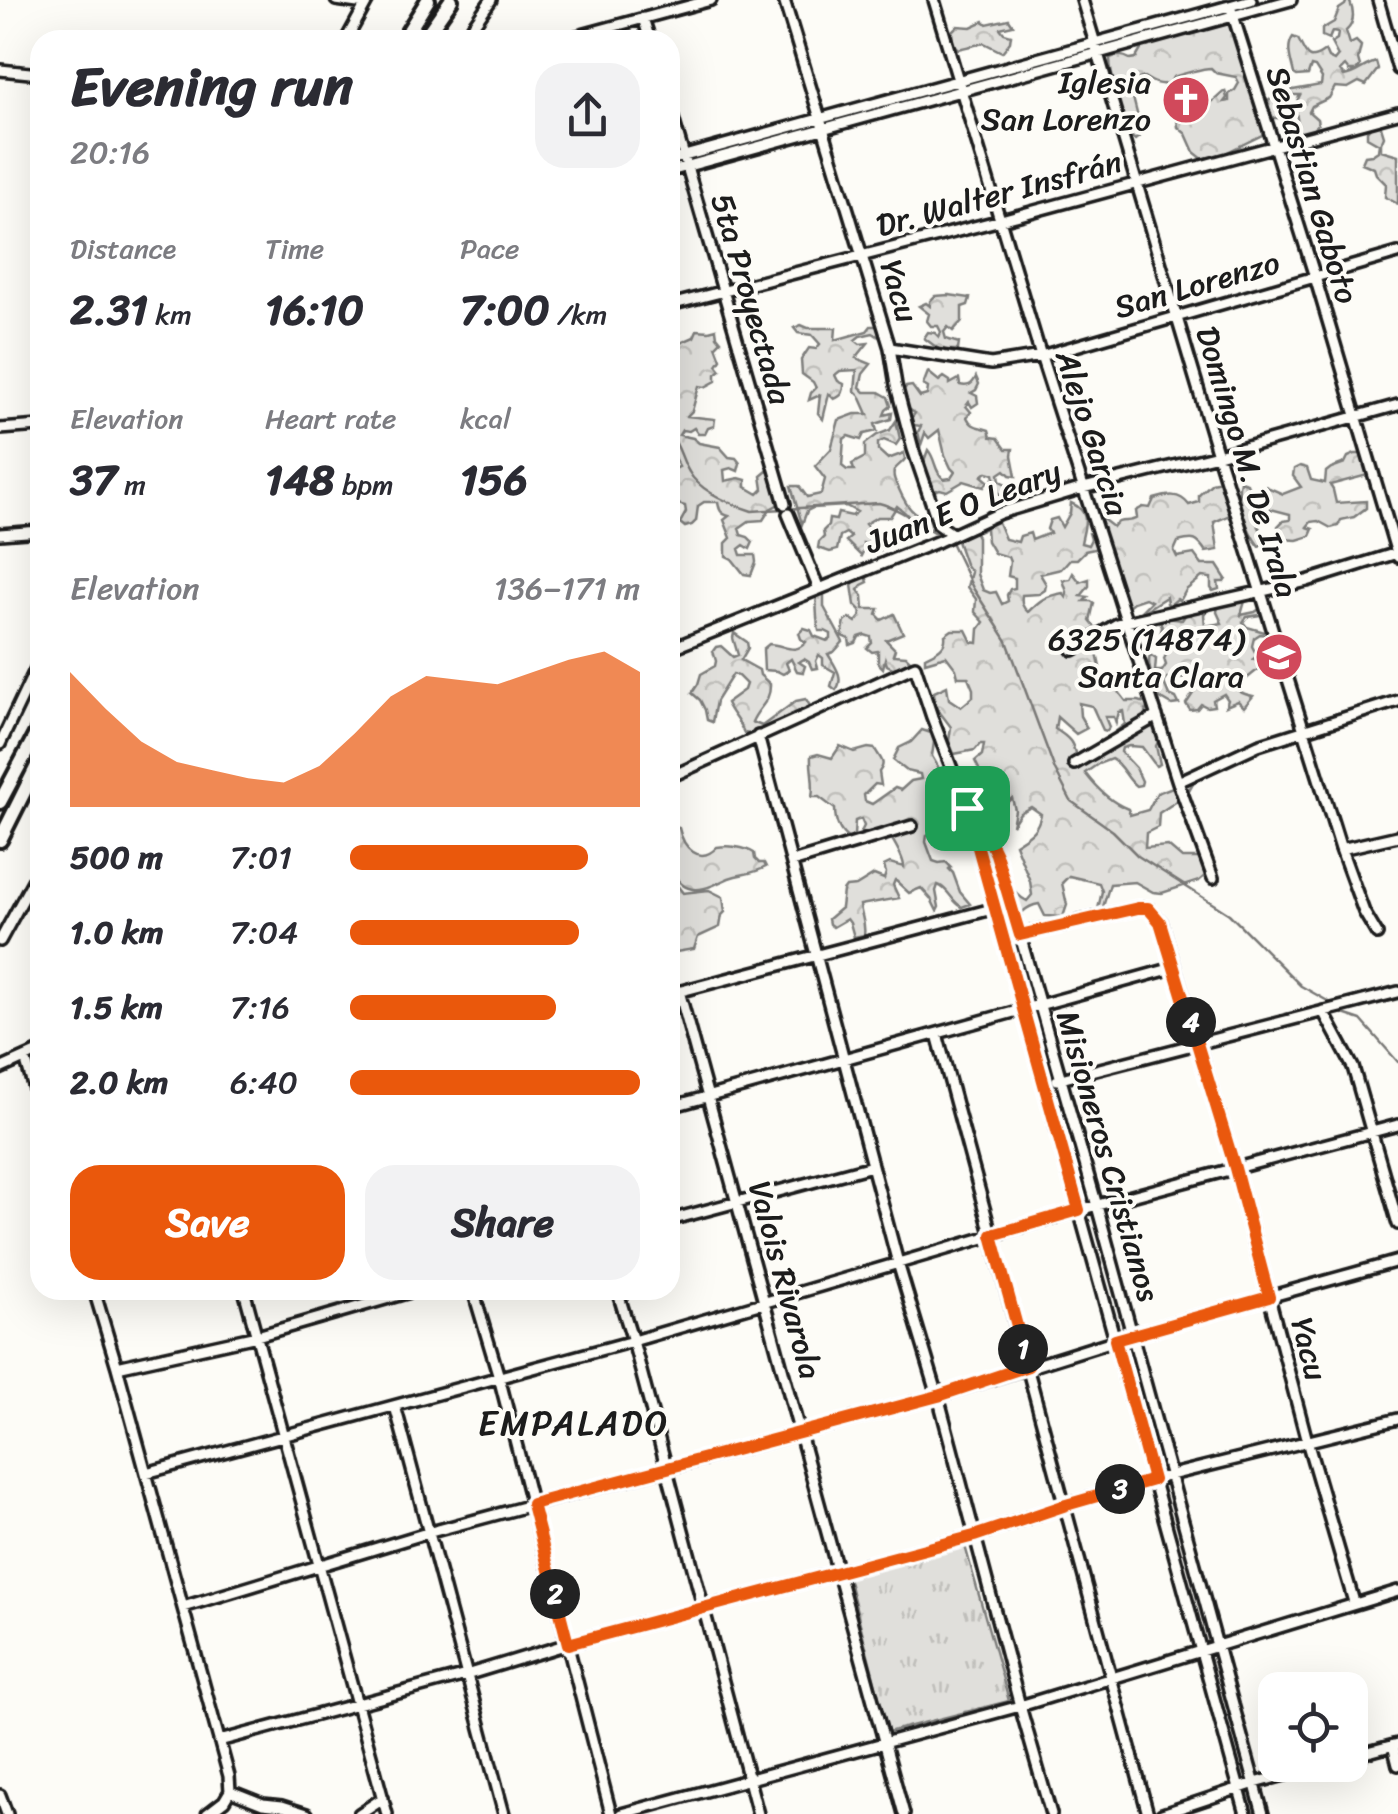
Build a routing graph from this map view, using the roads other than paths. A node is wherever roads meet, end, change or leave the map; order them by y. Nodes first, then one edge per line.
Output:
1 (336, 0) edge
2 (428, 0) edge
3 (451, 0) edge
4 (491, 0) edge
5 (711, 0) edge
6 (784, 0) edge
7 (934, 0) edge
8 (1082, 0) edge
9 (1251, 0) edge
10 (1291, 0) edge
11 (1378, 0) edge
12 (366, 2) edge
13 (1231, 7) edge
14 (643, 18) junction
15 (351, 30) edge
16 (409, 30) edge
17 (431, 30) edge
18 (470, 30) edge
19 (599, 30) edge
20 (647, 30) edge
21 (1096, 48) junction
22 (1398, 68) edge
23 (0, 70) edge
24 (30, 73) edge
25 (961, 86) junction
26 (1398, 113) edge
27 (823, 124) junction
28 (680, 141) edge
29 (1275, 146) junction
30 (680, 161) edge
31 (686, 161) junction
32 (680, 165) edge
33 (1137, 184) junction
34 (1001, 220) junction
35 (1398, 253) edge
36 (862, 255) junction
37 (1315, 277) junction
38 (722, 290) junction
39 (680, 302) edge
40 (1177, 317) junction
41 (890, 348) junction
42 (1041, 356) junction
43 (1398, 405) edge
44 (1356, 417) junction
45 (30, 427) edge
46 (0, 429) edge
47 (1218, 455) junction
48 (1083, 488) junction
49 (30, 532) edge
50 (0, 534) edge
51 (947, 537) junction
52 (1397, 555) edge
53 (819, 589) junction
54 (1260, 592) junction
55 (1127, 623) junction
56 (680, 645) edge
57 (1073, 650) dead end
58 (30, 681) edge
59 (1398, 701) edge
60 (1157, 716) junction
61 (1303, 730) junction
62 (758, 736) junction
63 (0, 744) edge
64 (30, 746) edge
65 (1074, 764) dead end
66 (680, 772) edge
67 (30, 780) edge
68 (1178, 782) junction
69 (0, 802) edge
70 (967, 808) junction
71 (912, 826) dead end
72 (1398, 836) edge
73 (0, 840) edge
74 (1340, 848) junction
75 (792, 862) junction
76 (1212, 878) dead end
77 (30, 886) edge
78 (1011, 904) junction
79 (996, 906) junction
80 (1377, 934) dead end
81 (1020, 935) junction
82 (1004, 938) junction
83 (0, 941) edge
84 (817, 953) junction
85 (1173, 968) junction
86 (680, 990) edge
87 (1398, 992) edge
88 (1039, 1004) junction
89 (680, 1010) edge
90 (1024, 1010) junction
91 (1326, 1011) junction
92 (938, 1034) junction
93 (1198, 1044) junction
94 (30, 1056) edge
95 (25, 1058) junction
96 (845, 1058) junction
97 (0, 1069) edge
98 (30, 1075) edge
99 (1060, 1080) junction
100 (1044, 1083) junction
101 (709, 1096) junction
102 (680, 1105) edge
103 (1398, 1125) edge
104 (1372, 1132) junction
105 (872, 1166) junction
106 (1235, 1168) junction
107 (737, 1200) junction
108 (1097, 1206) junction
109 (1079, 1210) junction
110 (680, 1217) edge
111 (1398, 1224) edge
112 (992, 1235) junction
113 (1398, 1261) edge
114 (898, 1263) junction
115 (1269, 1297) junction
116 (97, 1300) edge
117 (247, 1300) edge
118 (382, 1300) edge
119 (476, 1300) edge
120 (621, 1300) edge
121 (766, 1302) junction
122 (1132, 1335) junction
123 (256, 1336) junction
124 (1115, 1340) junction
125 (633, 1341) junction
126 (1028, 1366) junction
127 (117, 1367) junction
128 (499, 1377) junction
129 (938, 1396) junction
130 (395, 1406) junction
131 (1398, 1420) edge
132 (800, 1432) junction
133 (284, 1436) junction
134 (1307, 1441) junction
135 (665, 1468) junction
136 (146, 1472) junction
137 (1171, 1474) junction
138 (1153, 1480) junction
139 (532, 1504) junction
140 (1066, 1505) junction
141 (428, 1533) junction
142 (974, 1536) junction
143 (319, 1565) junction
144 (838, 1573) junction
145 (1398, 1590) edge
146 (1354, 1602) junction
147 (183, 1607) junction
148 (702, 1608) junction
149 (568, 1644) junction
150 (1217, 1644) junction
151 (1200, 1650) junction
152 (466, 1675) junction
153 (1111, 1678) junction
154 (357, 1704) junction
155 (1020, 1706) junction
156 (218, 1742) junction
157 (884, 1742) junction
158 (1395, 1745) edge
159 (1368, 1752) edge
160 (1398, 1765) edge
161 (748, 1779) junction
162 (1259, 1782) edge
163 (1255, 1783) junction
164 (1238, 1789) junction
165 (230, 1791) junction
166 (0, 1795) edge
167 (383, 1798) junction
168 (7, 1814) edge
169 (207, 1814) edge
170 (307, 1814) edge
171 (359, 1814) edge
172 (387, 1814) edge
173 (504, 1814) edge
174 (611, 1814) edge
175 (621, 1814) edge
176 (758, 1814) edge
177 (904, 1814) edge
178 (1051, 1814) edge
179 (1148, 1814) edge
180 (1162, 1814) edge
181 (1246, 1814) edge
182 (1264, 1814) edge

1 - 12 street
2 - 16 highway
3 - 17 highway
4 - 18 street
5 - 14 street
6 - 27 street, Yacu
7 - 25 street, Alejo Garcia
8 - 21 street, Domingo M. De Irala
9 - 13 street
10 - 13 street
11 - 22 street
12 - 15 street
13 - 21 street
13 - 29 street, Sebastian Gaboto
14 - 19 street
14 - 20 street
21 - 25 street
21 - 33 street, Domingo M. De Irala
23 - 24 street
25 - 27 street
25 - 34 street, Alejo Garcia
26 - 29 street, Dr. Walter Insfrán
27 - 31 street
27 - 36 street, Yacu
28 - 31 street, 5ta Proyectada
29 - 33 street, Dr. Walter Insfrán
29 - 37 street, Sebastian Gaboto
30 - 31 street
31 - 32 street
31 - 38 street, 5ta Proyectada
33 - 34 street, Dr. Walter Insfrán
33 - 40 street, Domingo M. De Irala
34 - 36 street, Dr. Walter Insfrán
34 - 42 street, Alejo Garcia
35 - 37 street, San Lorenzo
36 - 38 street, Dr. Walter Insfrán
36 - 41 street, Yacu
37 - 40 street, San Lorenzo
37 - 44 street, Sebastian Gaboto
38 - 39 street, Dr. Walter Insfrán
38 - 53 street, 5ta Proyectada
40 - 42 street, San Lorenzo
40 - 47 street, Domingo M. De Irala
41 - 42 street, San Lorenzo
41 - 51 street, Yacu
42 - 48 street, Alejo Garcia
43 - 44 street, Juan E O Leary
44 - 47 street, Juan E O Leary
44 - 52 street, Sebastian Gaboto
45 - 46 street
47 - 48 street, Juan E O Leary
47 - 54 street, Domingo M. De Irala
48 - 51 street, Juan E O Leary
48 - 55 street, Alejo Garcia
49 - 50 street
51 - 53 street, Juan E O Leary
52 - 54 street
53 - 56 street, Juan E O Leary
54 - 55 street
54 - 61 street, Domingo M. De Irala
55 - 57 street
55 - 60 street, Alejo Garcia
58 - 63 street
59 - 61 street
60 - 65 street
60 - 68 street, Alejo Garcia
61 - 68 street
61 - 74 street, Domingo M. De Irala
62 - 66 street
62 - 70 street, Misioneros Cristianos
62 - 75 street
64 - 69 highway
67 - 73 highway
68 - 76 street, Alejo Garcia
70 - 78 street, Misioneros Cristianos
70 - 79 street, Misioneros Cristianos
71 - 75 street
72 - 74 street
74 - 80 street, Domingo M. De Irala
75 - 84 street
77 - 83 street
78 - 79 street
78 - 81 street, Misioneros Cristianos
79 - 82 street, Misioneros Cristianos
79 - 84 street
81 - 82 street, Yacu
81 - 85 street, Yacu
81 - 88 street, Misioneros Cristianos
82 - 90 street, Misioneros Cristianos
84 - 86 street
84 - 96 street
85 - 88 street
85 - 93 street, Yacu
87 - 91 street
88 - 90 street
88 - 99 street, Misioneros Cristianos
89 - 101 street, Valois Rivarola
90 - 92 street
90 - 100 street, Misioneros Cristianos
91 - 93 street
91 - 104 street
92 - 96 street
92 - 112 street
93 - 99 street
93 - 106 street, Yacu
94 - 95 street
95 - 97 street
95 - 98 street
96 - 101 street
96 - 105 street
99 - 100 street
99 - 108 street, Misioneros Cristianos
100 - 109 street, Misioneros Cristianos
101 - 102 street
101 - 107 street, Valois Rivarola
103 - 104 street
104 - 106 street
104 - 111 street
105 - 107 street
105 - 114 street
106 - 108 street
106 - 115 street, Yacu
107 - 110 street
107 - 121 street, Valois Rivarola
108 - 109 street
108 - 122 street, Misioneros Cristianos
109 - 112 street
109 - 124 street, Misioneros Cristianos
112 - 114 street
112 - 126 street
113 - 115 street
114 - 121 street
114 - 129 street
115 - 122 street
115 - 134 street, Yacu
116 - 127 street
117 - 123 street
118 - 123 street
119 - 128 street
120 - 125 street
121 - 125 street
121 - 132 street, Valois Rivarola
122 - 124 street
122 - 137 street, Misioneros Cristianos
123 - 127 street
123 - 133 street
124 - 126 street
124 - 138 street, Misioneros Cristianos
125 - 128 street
125 - 135 street
126 - 129 street
126 - 140 street
127 - 136 street
128 - 130 street
128 - 139 street
129 - 132 street
129 - 142 street
130 - 133 street
130 - 141 street
131 - 134 street
132 - 135 street
132 - 144 street, Valois Rivarola
133 - 136 street
133 - 143 street
134 - 137 street
134 - 146 street, Yacu
135 - 139 street
135 - 148 street
136 - 147 street
137 - 138 street
137 - 150 street, Misioneros Cristianos
138 - 140 street
138 - 151 street, Misioneros Cristianos
139 - 141 street
139 - 149 street
140 - 142 street
140 - 153 street
141 - 143 street
141 - 152 street
142 - 144 street
142 - 155 street
143 - 147 street
143 - 154 street
144 - 148 street
144 - 157 street, Valois Rivarola
145 - 146 street
146 - 150 street
147 - 156 street
148 - 149 street
148 - 161 street
149 - 152 street
149 - 174 street
150 - 151 street
150 - 163 street, Misioneros Cristianos
151 - 153 street
151 - 164 street, Misioneros Cristianos
152 - 154 street
152 - 173 street
153 - 155 street
153 - 179 street
154 - 156 street
154 - 167 street
155 - 157 street
155 - 178 street
156 - 165 street
157 - 161 street
157 - 177 street, Valois Rivarola
158 - 159 street
158 - 160 street
161 - 175 street
161 - 176 street
162 - 163 street
163 - 164 street
163 - 182 street, Misioneros Cristianos
164 - 180 street
164 - 181 street, Misioneros Cristianos
165 - 169 street
165 - 170 street
166 - 168 street
167 - 171 street
167 - 172 street

